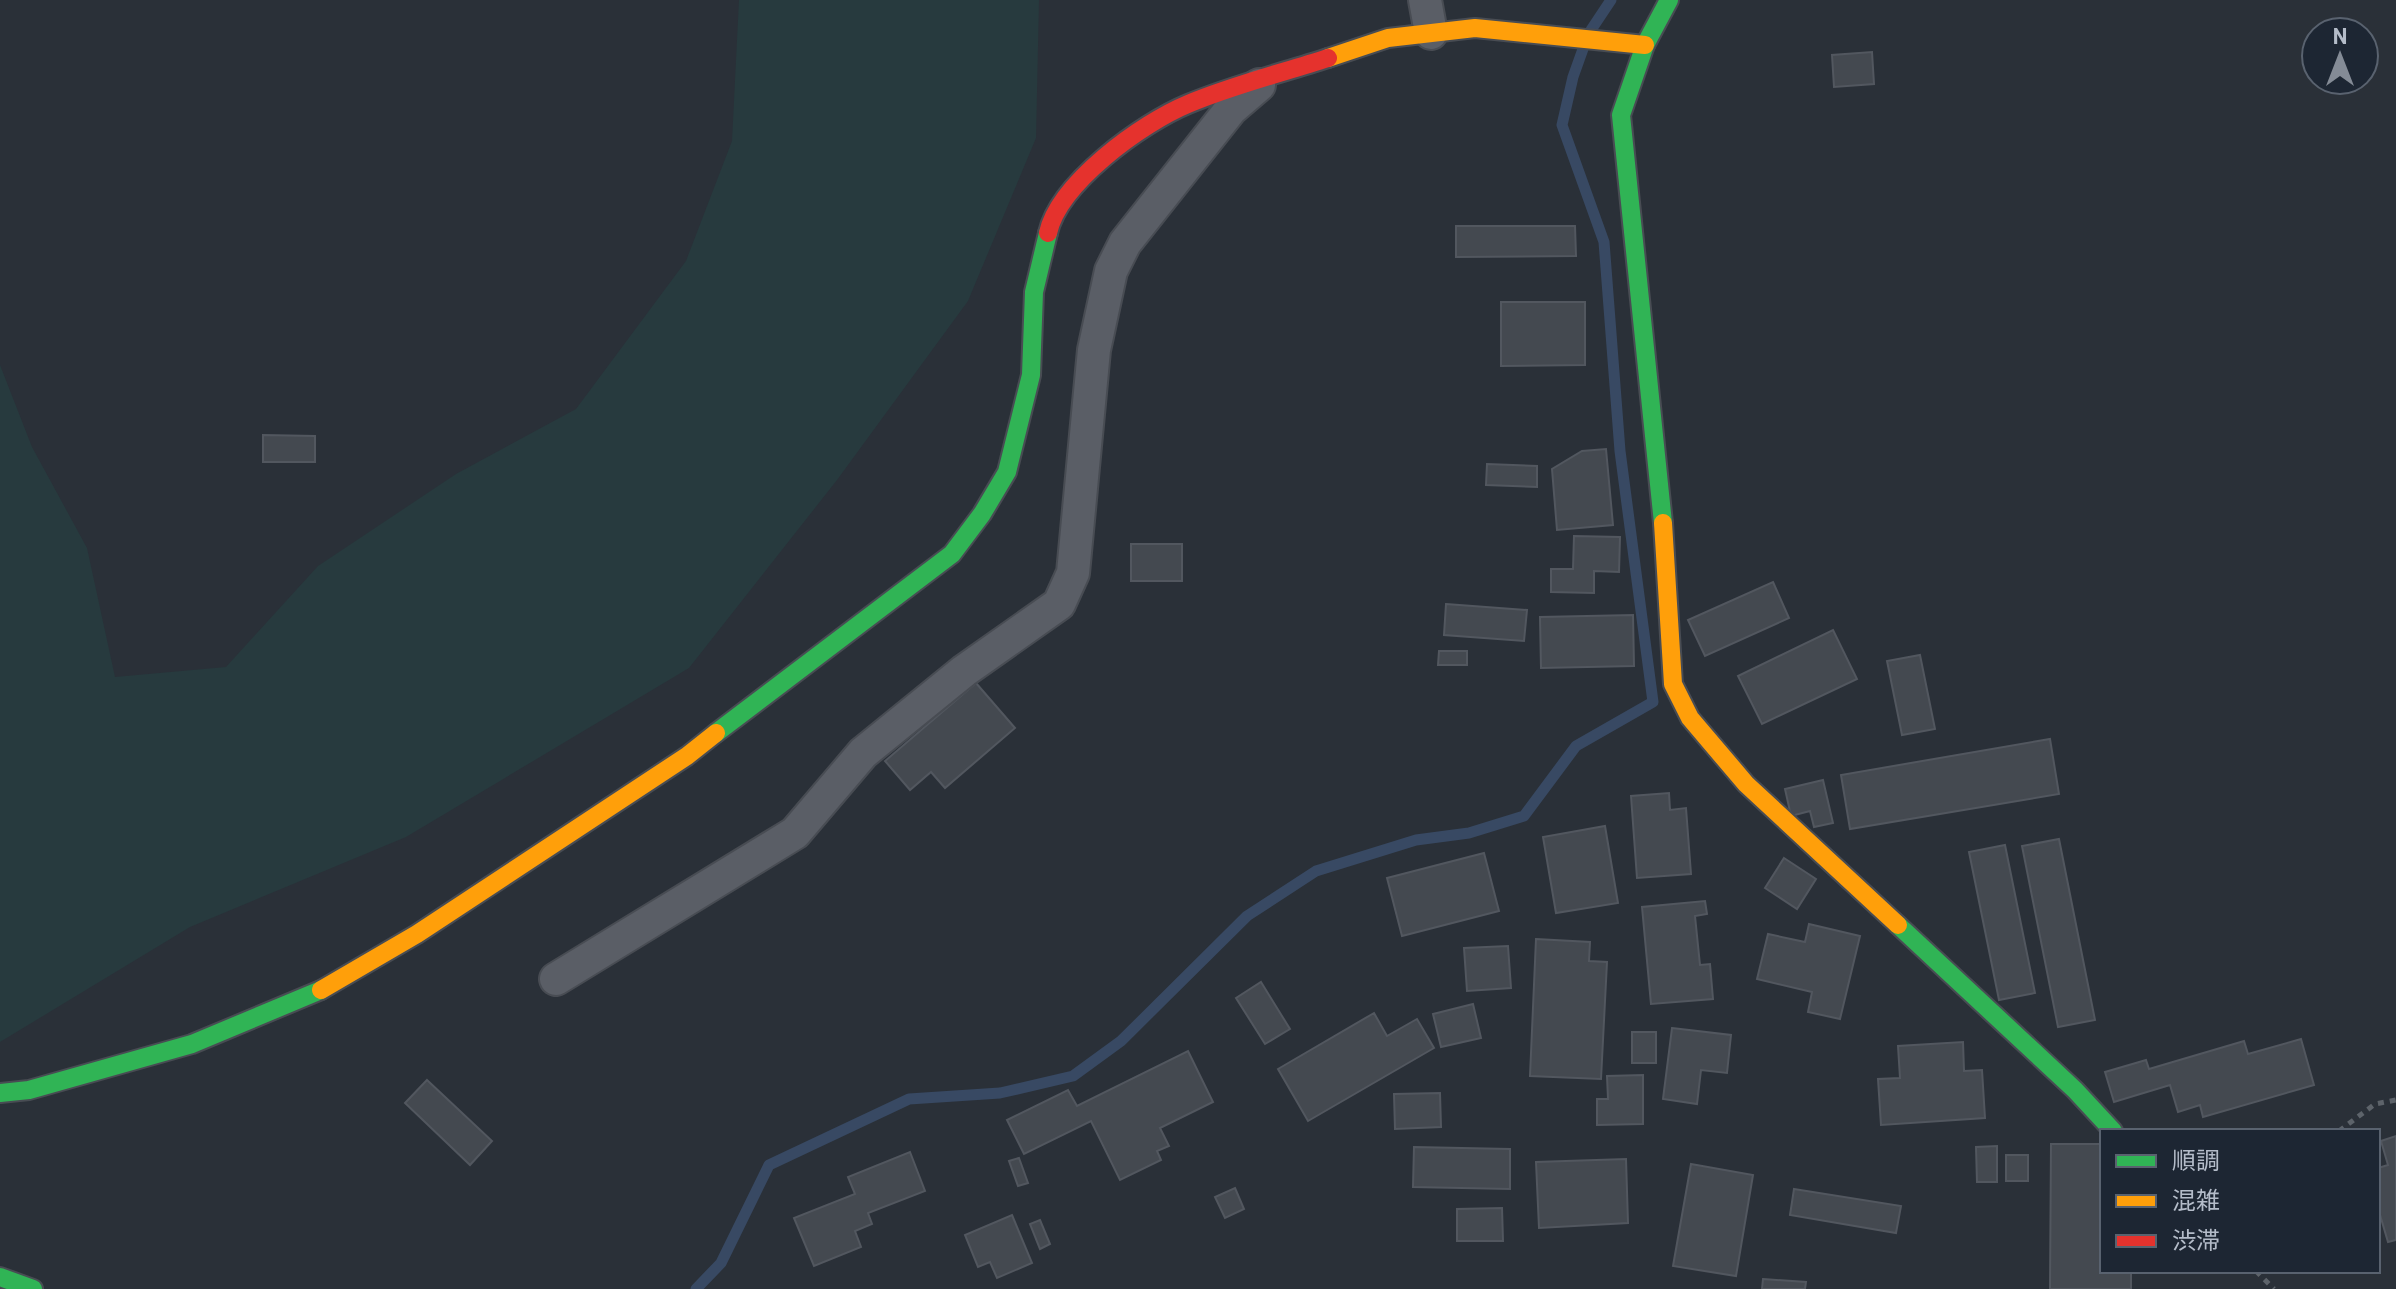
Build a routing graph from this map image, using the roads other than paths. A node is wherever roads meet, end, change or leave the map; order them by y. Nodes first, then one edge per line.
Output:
1 (1425, 0) edge
2 (1669, 0) edge
3 (1431, 33) junction
4 (1645, 45) junction
5 (1269, 77) junction
6 (556, 979) dead end
7 (0, 1093) edge
8 (2111, 1129) edge
9 (0, 1277) edge
10 (33, 1289) edge

1 - 3 street
2 - 4 street
3 - 4 street
3 - 5 street
4 - 8 street
5 - 6 street
5 - 7 street
9 - 10 street

